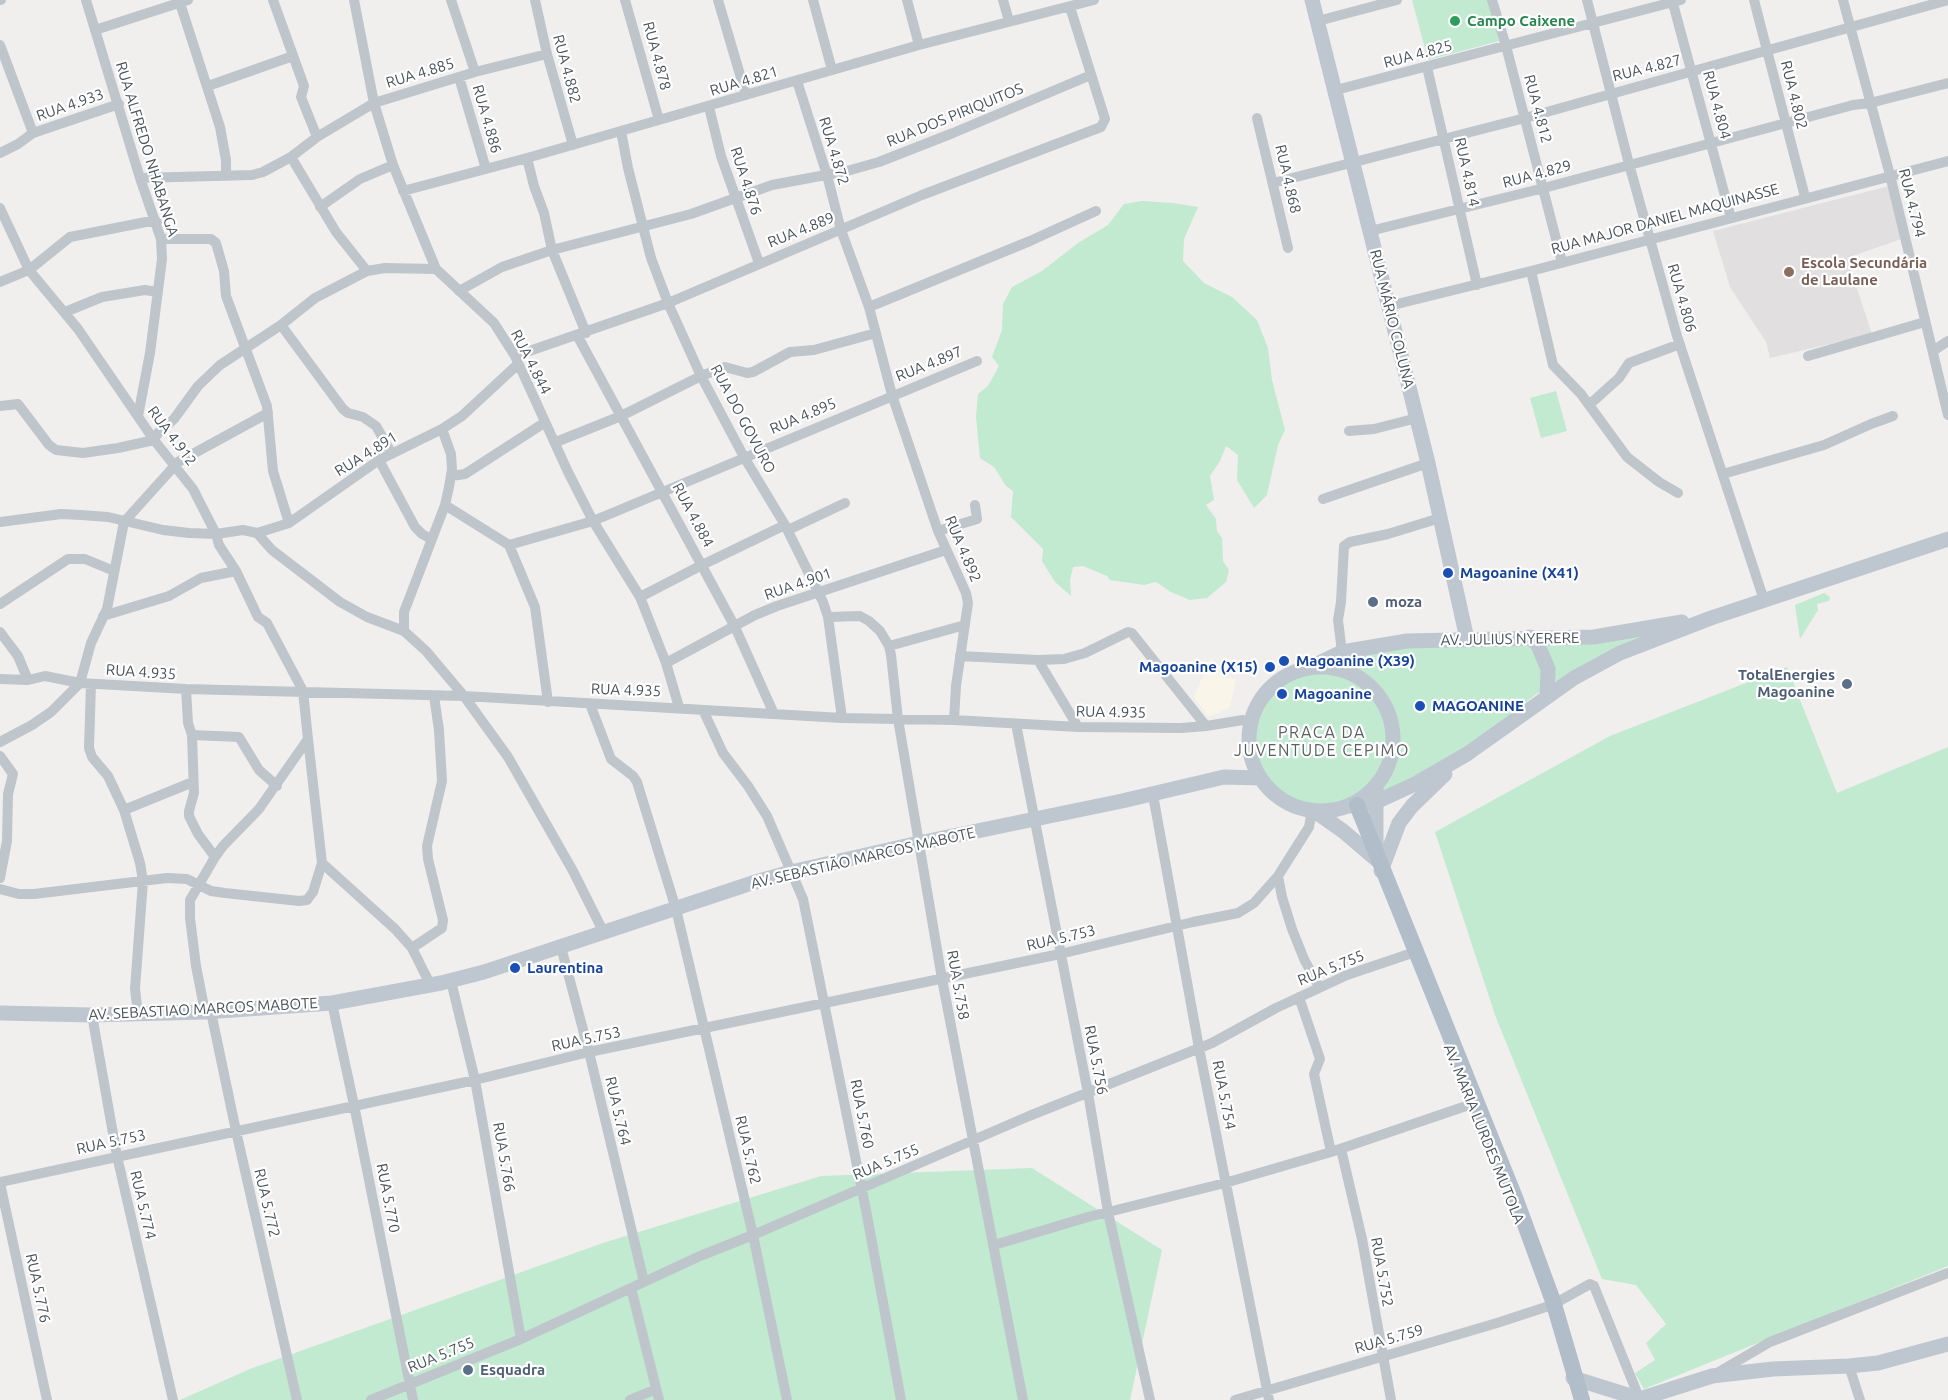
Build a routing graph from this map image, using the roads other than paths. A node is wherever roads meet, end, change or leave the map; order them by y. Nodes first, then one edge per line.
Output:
1 (86, 0) edge
2 (273, 0) edge
3 (354, 0) edge
4 (451, 0) edge
5 (535, 0) edge
6 (625, 0) edge
7 (813, 0) edge
8 (907, 0) edge
9 (1003, 0) edge
10 (1094, 0) edge
11 (1312, 0) edge
12 (1396, 0) edge
13 (1492, 0) edge
14 (1587, 0) edge
15 (1755, 0) edge
16 (1842, 0) edge
17 (1948, 0) edge
18 (182, 1) edge
19 (722, 1) edge
20 (1676, 1) edge
21 (1070, 7) junction
22 (1008, 21) junction
23 (1318, 21) junction
24 (1593, 23) junction
25 (1850, 28) junction
26 (95, 30) junction
27 (0, 45) edge
28 (919, 45) junction
29 (1506, 46) junction
30 (1768, 51) junction
31 (547, 54) junction
32 (292, 56) junction
33 (2, 58) edge
34 (1427, 67) junction
35 (832, 70) junction
36 (1693, 71) junction
37 (475, 72) junction
38 (1091, 75) junction
39 (459, 77) junction
40 (797, 81) junction
41 (1948, 83) edge
42 (208, 86) junction
43 (1336, 90) junction
44 (1610, 93) junction
45 (746, 95) junction
46 (374, 103) junction
47 (1870, 103) junction
48 (119, 104) junction
49 (709, 107) junction
50 (1257, 118) dead end
51 (1525, 118) junction
52 (659, 120) junction
53 (1786, 123) junction
54 (621, 130) junction
55 (33, 133) junction
56 (317, 137) junction
57 (1444, 138) junction
58 (1711, 141) junction
59 (573, 145) junction
60 (0, 153) edge
61 (291, 157) junction
62 (527, 158) junction
63 (1948, 160) edge
64 (1353, 162) junction
65 (1629, 164) junction
66 (393, 165) junction
67 (486, 169) junction
68 (827, 175) junction
69 (1890, 175) junction
70 (226, 176) junction
71 (140, 178) junction
72 (1274, 183) junction
73 (1544, 188) junction
74 (403, 191) junction
75 (1805, 197) junction
76 (735, 198) junction
77 (320, 207) junction
78 (1460, 209) junction
79 (1096, 211) dead end
80 (1, 214) edge
81 (1731, 218) junction
82 (157, 222) junction
83 (643, 227) junction
84 (841, 230) junction
85 (1370, 231) junction
86 (1649, 238) junction
87 (161, 239) junction
88 (1288, 248) dead end
89 (552, 250) junction
90 (1562, 262) junction
91 (759, 263) junction
92 (436, 269) junction
93 (30, 270) junction
94 (367, 271) junction
95 (1531, 271) junction
96 (0, 282) edge
97 (1477, 285) junction
98 (459, 291) junction
99 (158, 292) junction
100 (668, 303) junction
101 (1389, 306) junction
102 (869, 307) junction
103 (65, 312) junction
104 (1926, 322) junction
105 (281, 325) junction
106 (876, 333) junction
107 (582, 334) junction
108 (1948, 340) edge
109 (1680, 344) junction
110 (246, 348) junction
111 (1933, 351) junction
112 (1808, 356) dead end
113 (516, 360) junction
114 (976, 361) dead end
115 (701, 376) junction
116 (892, 395) junction
117 (1589, 405) junction
118 (0, 406) edge
119 (268, 413) junction
120 (1948, 415) edge
121 (138, 416) junction
122 (621, 416) junction
123 (1893, 416) dead end
124 (1417, 418) junction
125 (544, 423) junction
126 (442, 429) junction
127 (1349, 431) dead end
128 (154, 440) junction
129 (556, 442) junction
130 (392, 454) junction
131 (744, 457) junction
132 (379, 460) junction
133 (1428, 463) junction
134 (176, 466) junction
135 (1723, 474) junction
136 (451, 476) junction
137 (663, 492) junction
138 (1678, 493) dead end
139 (1323, 499) dead end
140 (845, 503) dead end
141 (445, 505) junction
142 (975, 506) dead end
143 (1440, 518) junction
144 (593, 521) junction
145 (0, 522) edge
146 (124, 522) junction
147 (289, 523) junction
148 (786, 527) junction
149 (938, 531) junction
150 (257, 533) junction
151 (216, 534) junction
152 (430, 539) junction
153 (1948, 539) edge
154 (509, 545) junction
155 (946, 550) junction
156 (702, 564) junction
157 (114, 571) junction
158 (236, 571) junction
159 (818, 593) junction
160 (640, 597) junction
161 (1764, 600) junction
162 (0, 604) edge
163 (104, 616) junction
164 (828, 617) junction
165 (1711, 618) junction
166 (965, 626) junction
167 (735, 627) junction
168 (404, 631) junction
169 (0, 632) edge
170 (1466, 636) junction
171 (1530, 638) junction
172 (889, 646) junction
173 (1342, 652) junction
174 (960, 656) junction
175 (1038, 660) junction
176 (666, 663) junction
177 (1307, 668) junction
178 (0, 679) edge
179 (28, 680) junction
180 (86, 683) junction
181 (186, 689) junction
182 (303, 691) junction
183 (434, 696) junction
184 (464, 696) junction
185 (1547, 697) junction
186 (548, 702) junction
187 (590, 704) junction
188 (679, 707) junction
189 (703, 710) junction
190 (774, 714) junction
191 (842, 718) junction
192 (898, 719) junction
193 (954, 720) junction
194 (1251, 722) junction
195 (1016, 724) junction
196 (1206, 726) junction
197 (1078, 727) junction
198 (192, 735) junction
199 (308, 739) junction
200 (0, 742) edge
201 (1249, 748) junction
202 (1472, 751) junction
203 (0, 758) edge
204 (1224, 777) junction
205 (1260, 778) junction
206 (193, 782) junction
207 (277, 786) junction
208 (1376, 794) junction
209 (1153, 795) junction
210 (1353, 806) junction
211 (124, 810) junction
212 (1314, 811) junction
213 (1034, 819) junction
214 (919, 843) junction
215 (215, 857) junction
216 (322, 863) junction
217 (1379, 866) junction
218 (791, 872) junction
219 (1278, 876) junction
220 (0, 878) edge
221 (143, 881) junction
222 (199, 885) junction
223 (0, 890) edge
224 (676, 909) junction
225 (1178, 926) junction
226 (604, 933) junction
227 (561, 947) junction
228 (412, 948) junction
229 (1412, 953) junction
230 (1060, 954) junction
231 (510, 964) joint
232 (942, 980) junction
233 (451, 981) junction
234 (430, 984) junction
235 (1319, 987) junction
236 (1299, 997) junction
237 (332, 1003) junction
238 (825, 1005) junction
239 (208, 1012) junction
240 (0, 1013) edge
241 (138, 1014) junction
242 (92, 1016) junction
243 (704, 1029) junction
244 (1200, 1048) junction
245 (589, 1052) junction
246 (475, 1080) junction
247 (1088, 1094) junction
248 (1472, 1104) junction
249 (354, 1105) junction
250 (236, 1131) junction
251 (972, 1141) junction
252 (1336, 1151) junction
253 (117, 1156) junction
254 (0, 1183) edge
255 (1225, 1183) junction
256 (862, 1188) junction
257 (1108, 1212) junction
258 (753, 1235) junction
259 (994, 1245) junction
260 (1948, 1273) edge
261 (644, 1282) junction
262 (631, 1288) junction
263 (1552, 1305) junction
264 (521, 1339) junction
265 (1948, 1344) edge
266 (1382, 1357) junction
267 (1849, 1366) junction
268 (1712, 1376) junction
269 (1573, 1378) junction
270 (410, 1384) junction
271 (658, 1395) edge
272 (1268, 1396) edge
273 (47, 1400) edge
274 (173, 1400) edge
275 (297, 1400) edge
276 (372, 1400) edge
277 (413, 1400) edge
278 (630, 1400) edge
279 (787, 1400) edge
280 (901, 1400) edge
281 (1023, 1400) edge
282 (1149, 1400) edge
283 (1234, 1400) edge
284 (1391, 1400) edge
285 (1580, 1400) edge
286 (1640, 1400) edge
287 (1860, 1400) edge

1 - 26 street, RUA ALFREDO NHABANGA
2 - 32 street
3 - 46 street, RUA 4.844
4 - 37 street
5 - 31 street, RUA 4.882
6 - 52 street, RUA 4.878
7 - 35 street
8 - 28 street
9 - 22 street
10 - 21 street, RUA 4.821
11 - 23 main road, RUA MÁRIO COLUNA
12 - 23 street
13 - 29 street, RUA 4.812
14 - 24 street, RUA 4.806
15 - 30 street, RUA 4.802
16 - 25 street, RUA 4.794
17 - 25 street, RUA 4.827
18 - 26 street
18 - 42 street
19 - 45 street
20 - 24 street, RUA 4.825
20 - 36 street, RUA 4.804
21 - 22 street, RUA 4.821
21 - 38 street
22 - 28 street, RUA 4.821
23 - 43 main road, RUA MÁRIO COLUNA
24 - 29 street, RUA 4.825
24 - 44 street, RUA 4.806
25 - 30 street, RUA 4.827
25 - 47 street, RUA 4.794
26 - 48 street, RUA ALFREDO NHABANGA
27 - 33 street
28 - 35 street, RUA 4.821
29 - 34 street, RUA 4.825
29 - 51 street, RUA 4.812
30 - 36 street, RUA 4.827
30 - 53 street, RUA 4.802
31 - 37 street, RUA 4.885
31 - 59 street, RUA 4.882
32 - 42 street
32 - 56 street
33 - 55 street
34 - 43 street, RUA 4.825
34 - 57 street, RUA 4.814
35 - 40 street, RUA 4.821
36 - 44 street, RUA 4.827
36 - 58 street, RUA 4.804
37 - 39 street, RUA 4.885
38 - 68 street, RUA DOS PIRIQUITOS
38 - 84 street, RUA 4.889
39 - 46 street, RUA 4.885
39 - 67 street, RUA 4.886
40 - 45 street, RUA 4.821
40 - 68 street, RUA 4.872
41 - 47 street
42 - 70 street
43 - 64 main road, RUA MÁRIO COLUNA
44 - 51 street, RUA 4.827
44 - 65 street, RUA 4.806
45 - 49 street, RUA 4.821
46 - 56 street, RUA 4.885
46 - 66 street, RUA 4.844
47 - 53 street
47 - 69 street, RUA 4.794
48 - 55 street, RUA 4.933
48 - 71 street, RUA ALFREDO NHABANGA
49 - 52 street, RUA 4.821
49 - 76 street, RUA 4.876
50 - 72 street, RUA 4.868
51 - 57 street, RUA 4.827
51 - 73 street, RUA 4.812
52 - 54 street, RUA 4.821
53 - 58 street, RUA 4.829
53 - 75 street, RUA 4.802
54 - 59 street, RUA 4.821
54 - 83 street, RUA DO GOVURO
55 - 60 street, RUA 4.933
56 - 61 street, RUA 4.885
57 - 64 street, RUA 4.827
57 - 78 street, RUA 4.814
58 - 65 street, RUA 4.829
58 - 81 street, RUA 4.804
59 - 62 street, RUA 4.821
61 - 70 street, RUA 4.885
61 - 77 street
62 - 67 street, RUA 4.821
62 - 89 street, RUA 4.884
63 - 69 street, RUA MAJOR DANIEL MAQUINASSE
64 - 72 street, RUA 4.827
64 - 85 main road, RUA MÁRIO COLUNA
65 - 73 street, RUA 4.829
65 - 86 street, RUA 4.806
66 - 74 street, RUA 4.844
66 - 77 street
67 - 74 street, RUA 4.821
68 - 76 street, RUA DOS PIRIQUITOS
68 - 84 street, RUA 4.872
69 - 75 street, RUA MAJOR DANIEL MAQUINASSE
69 - 104 street, RUA 4.794
70 - 71 street, RUA 4.885
71 - 82 street, RUA ALFREDO NHABANGA
72 - 88 street, RUA 4.868
73 - 78 street, RUA 4.829
73 - 90 street, RUA 4.812
74 - 92 street, RUA 4.844
75 - 81 street, RUA MAJOR DANIEL MAQUINASSE
76 - 83 street, RUA DOS PIRIQUITOS
76 - 91 street, RUA 4.876
77 - 94 street
78 - 85 street, RUA 4.829
78 - 97 street, RUA 4.814
79 - 102 street
80 - 93 street, RUA 4.912
81 - 86 street, RUA MAJOR DANIEL MAQUINASSE
82 - 87 street, RUA ALFREDO NHABANGA
82 - 93 street
83 - 89 street, RUA DOS PIRIQUITOS
83 - 100 street, RUA DO GOVURO
84 - 91 street, RUA 4.889
84 - 102 street, RUA 4.872
85 - 101 main road, RUA MÁRIO COLUNA
86 - 90 street, RUA MAJOR DANIEL MAQUINASSE
86 - 109 street, RUA 4.806
87 - 99 street, RUA ALFREDO NHABANGA
87 - 110 street
89 - 98 street, RUA DOS PIRIQUITOS
89 - 107 street, RUA 4.884
90 - 95 street, RUA MAJOR DANIEL MAQUINASSE
91 - 100 street, RUA 4.889
92 - 94 street
92 - 98 street, RUA 4.844
93 - 96 street
93 - 103 street, RUA 4.912
94 - 105 street
95 - 97 street, RUA MAJOR DANIEL MAQUINASSE
95 - 117 street
97 - 101 street, RUA MAJOR DANIEL MAQUINASSE
98 - 113 street, RUA 4.844
99 - 103 street
99 - 121 street, RUA ALFREDO NHABANGA
100 - 107 street, RUA 4.889
100 - 115 street, RUA DO GOVURO
101 - 124 main road, RUA MÁRIO COLUNA
102 - 106 street, RUA 4.892
103 - 121 street, RUA 4.912
104 - 111 street, RUA 4.794
104 - 112 street
105 - 110 street
105 - 130 street
106 - 115 street
106 - 116 street, RUA 4.892
107 - 113 street, RUA 4.889
107 - 122 street, RUA 4.884
108 - 111 street
109 - 117 street
109 - 135 street, RUA 4.806
110 - 119 street
110 - 128 street
111 - 120 street, RUA 4.794
113 - 125 street, RUA 4.844
113 - 126 street, RUA 4.891
114 - 116 street, RUA 4.897
115 - 122 street
115 - 131 street, RUA DO GOVURO
116 - 131 street, RUA 4.895
116 - 149 street, RUA 4.892
117 - 138 street
118 - 128 street
119 - 134 street
119 - 147 street
121 - 128 street, RUA 4.912
122 - 129 street
122 - 137 street, RUA 4.884
123 - 135 street
124 - 127 street
124 - 133 main road, RUA MÁRIO COLUNA
125 - 129 street, RUA 4.844
125 - 136 street
126 - 130 street, RUA 4.891
126 - 136 street
128 - 134 street, RUA 4.912
129 - 144 street, RUA 4.844
130 - 132 street, RUA 4.891
131 - 137 street, RUA 4.895
131 - 148 street, RUA DO GOVURO
132 - 147 street, RUA 4.891
132 - 152 street
133 - 139 street
133 - 143 main road, RUA MÁRIO COLUNA
134 - 146 street
134 - 151 street, RUA 4.912
135 - 161 street, RUA 4.806
136 - 141 street
137 - 144 street, RUA 4.895
137 - 156 street, RUA 4.884
140 - 148 street
141 - 152 street
141 - 154 street
142 - 149 street
143 - 170 main road, RUA MÁRIO COLUNA
143 - 173 street
144 - 154 street, RUA 4.895
144 - 160 street, RUA 4.844
145 - 146 street, RUA 4.891
146 - 151 street, RUA 4.891
146 - 157 street
147 - 150 street, RUA 4.891
148 - 156 street
148 - 159 street, RUA DO GOVURO
149 - 155 street, RUA 4.892
150 - 151 street, RUA 4.891
150 - 168 street
151 - 158 street, RUA 4.912
152 - 168 street
153 - 161 main road, AV. JULIUS NYERERE
154 - 186 street
155 - 159 street, RUA 4.901
155 - 166 street, RUA 4.892
156 - 160 street
156 - 167 street, RUA 4.884
157 - 162 street
157 - 163 street
158 - 163 street
158 - 182 street, RUA 4.912
159 - 164 street, RUA DO GOVURO
159 - 167 street, RUA 4.901
160 - 176 street, RUA 4.844
161 - 165 main road, AV. JULIUS NYERERE
163 - 180 street
164 - 172 street
164 - 191 street, RUA DO GOVURO
165 - 171 main road, AV. JULIUS NYERERE
165 - 185 main road, AV. JULIUS NYERERE
166 - 172 street
166 - 174 street, RUA 4.892
167 - 176 street, RUA 4.901
167 - 190 street, RUA 4.884
168 - 184 street
169 - 179 street
170 - 171 main road, AV. JULIUS NYERERE
170 - 173 main road, AV. JULIUS NYERERE
171 - 185 main road
172 - 192 street, RUA 5.758
173 - 177 main road, AV. JULIUS NYERERE
174 - 175 street
174 - 193 street, RUA 4.892
175 - 196 street
175 - 197 street
176 - 188 street, RUA 4.844
177 - 194 main road
177 - 208 main road
178 - 179 street, RUA 4.935
179 - 180 street, RUA 4.935
180 - 181 street, RUA 4.935
180 - 200 street
180 - 211 street
181 - 182 street, RUA 4.935
181 - 198 street
182 - 183 street, RUA 4.935
182 - 199 street
183 - 184 street, RUA 4.935
183 - 228 street
184 - 186 street, RUA 4.935
184 - 226 street
185 - 202 main road, AV. JULIUS NYERERE
186 - 187 street, RUA 4.935
187 - 188 street, RUA 4.935
187 - 224 street, RUA 5.762
188 - 189 street, RUA 4.935
189 - 190 street, RUA 4.935
189 - 218 street, RUA 5.760
190 - 191 street, RUA 4.935
191 - 192 street, RUA 4.935
192 - 193 street, RUA 4.935
192 - 214 street, RUA 5.758
193 - 195 street, RUA 4.935
194 - 196 street, RUA 4.935
194 - 201 main road
195 - 197 street, RUA 4.935
195 - 213 street, RUA 5.756
196 - 197 street, RUA 4.935
198 - 206 street
198 - 207 street
199 - 207 street, RUA 5.772
199 - 216 street
201 - 204 main road, AV. SEBASTIÃO MARCOS MABOTE
201 - 205 main road
202 - 208 main road, AV. JULIUS NYERERE
202 - 217 main road
203 - 220 street
204 - 205 main road, AV. SEBASTIÃO MARCOS MABOTE
204 - 209 main road, AV. SEBASTIÃO MARCOS MABOTE
205 - 212 main road
206 - 211 street
206 - 215 street
207 - 215 street, RUA 5.772
208 - 210 main road
208 - 217 main road
209 - 213 main road, AV. SEBASTIÃO MARCOS MABOTE
209 - 225 street, RUA 5.754
210 - 212 main road
210 - 285 main road
211 - 221 street
212 - 217 main road
212 - 219 street, RUA 5.753
213 - 214 main road, AV. SEBASTIÃO MARCOS MABOTE
213 - 230 street, RUA 5.756
214 - 218 main road, AV. SEBASTIÃO MARCOS MABOTE
214 - 232 street, RUA 5.758
215 - 222 street, RUA 5.772
216 - 222 street
216 - 228 street
217 - 229 main road, AV. MARIA LURDES MUTOLA
218 - 224 main road, AV. SEBASTIÃO MARCOS MABOTE
218 - 238 street, RUA 5.760
219 - 225 street, RUA 5.753
219 - 235 street
221 - 222 street
221 - 223 street
221 - 241 street
222 - 239 street, RUA 5.772
224 - 226 main road, AV. SEBASTIÃO MARCOS MABOTE
224 - 243 street, RUA 5.762
225 - 230 street, RUA 5.753
225 - 244 street, RUA 5.754
226 - 227 main road, AV. SEBASTIÃO MARCOS MABOTE
227 - 231 main road, AV. SEBASTIÃO MARCOS MABOTE
227 - 245 street, RUA 5.764
228 - 234 street
229 - 235 street, RUA 5.755
229 - 248 main road, AV. MARIA LURDES MUTOLA
230 - 232 street, RUA 5.753
230 - 247 street, RUA 5.756
231 - 233 main road, AV. SEBASTIAO MARCOS MABOTE
232 - 238 street, RUA 5.753
232 - 251 street, RUA 5.758
233 - 234 main road, AV. SEBASTIAO MARCOS MABOTE
233 - 246 street, RUA 5.766
234 - 237 main road, AV. SEBASTIAO MARCOS MABOTE
235 - 236 street, RUA 5.755
236 - 244 street, RUA 5.755
236 - 252 street, RUA 5.752
237 - 239 main road, AV. SEBASTIAO MARCOS MABOTE
237 - 249 street, RUA 5.770
238 - 243 street, RUA 5.753
238 - 256 street, RUA 5.760
239 - 241 main road, AV. SEBASTIAO MARCOS MABOTE
239 - 250 street, RUA 5.772
240 - 242 main road, AV. SEBASTIAO MARCOS MABOTE
241 - 242 main road, AV. SEBASTIAO MARCOS MABOTE
242 - 253 street, RUA 5.774
243 - 245 street, RUA 5.753
243 - 258 street, RUA 5.762
244 - 247 street, RUA 5.755
244 - 255 street, RUA 5.754
245 - 246 street, RUA 5.753
245 - 261 street, RUA 5.764
246 - 249 street, RUA 5.753
246 - 264 street, RUA 5.766
247 - 251 street, RUA 5.755
247 - 257 street, RUA 5.756
248 - 252 street
248 - 263 main road, AV. MARIA LURDES MUTOLA
249 - 250 street, RUA 5.753
249 - 270 street, RUA 5.770
250 - 253 street, RUA 5.753
250 - 275 street, RUA 5.772
251 - 256 street, RUA 5.755
251 - 259 street, RUA 5.758
252 - 255 street
252 - 266 street, RUA 5.752
253 - 254 street, RUA 5.753
253 - 274 street, RUA 5.774
254 - 273 street, RUA 5.776
255 - 257 street
255 - 272 street, RUA 5.754
256 - 258 street, RUA 5.755
256 - 280 street, RUA 5.760
257 - 259 street
257 - 282 street, RUA 5.756
258 - 261 street, RUA 5.755
258 - 279 street, RUA 5.762
259 - 281 street, RUA 5.758
260 - 268 street
261 - 262 street, RUA 5.755
262 - 264 street, RUA 5.755
262 - 271 street
263 - 266 street, RUA 5.759
263 - 269 main road, AV. MARIA LURDES MUTOLA
263 - 286 street, RUA 5.759
264 - 270 street, RUA 5.755
265 - 267 main road
266 - 272 street, RUA 5.759
266 - 284 street, RUA 5.752
267 - 268 main road
267 - 287 street
268 - 286 main road
269 - 285 main road, AV. MARIA LURDES MUTOLA
269 - 286 main road
270 - 276 street, RUA 5.755
270 - 277 street, RUA 5.770
271 - 278 street
272 - 283 street, RUA 5.759

